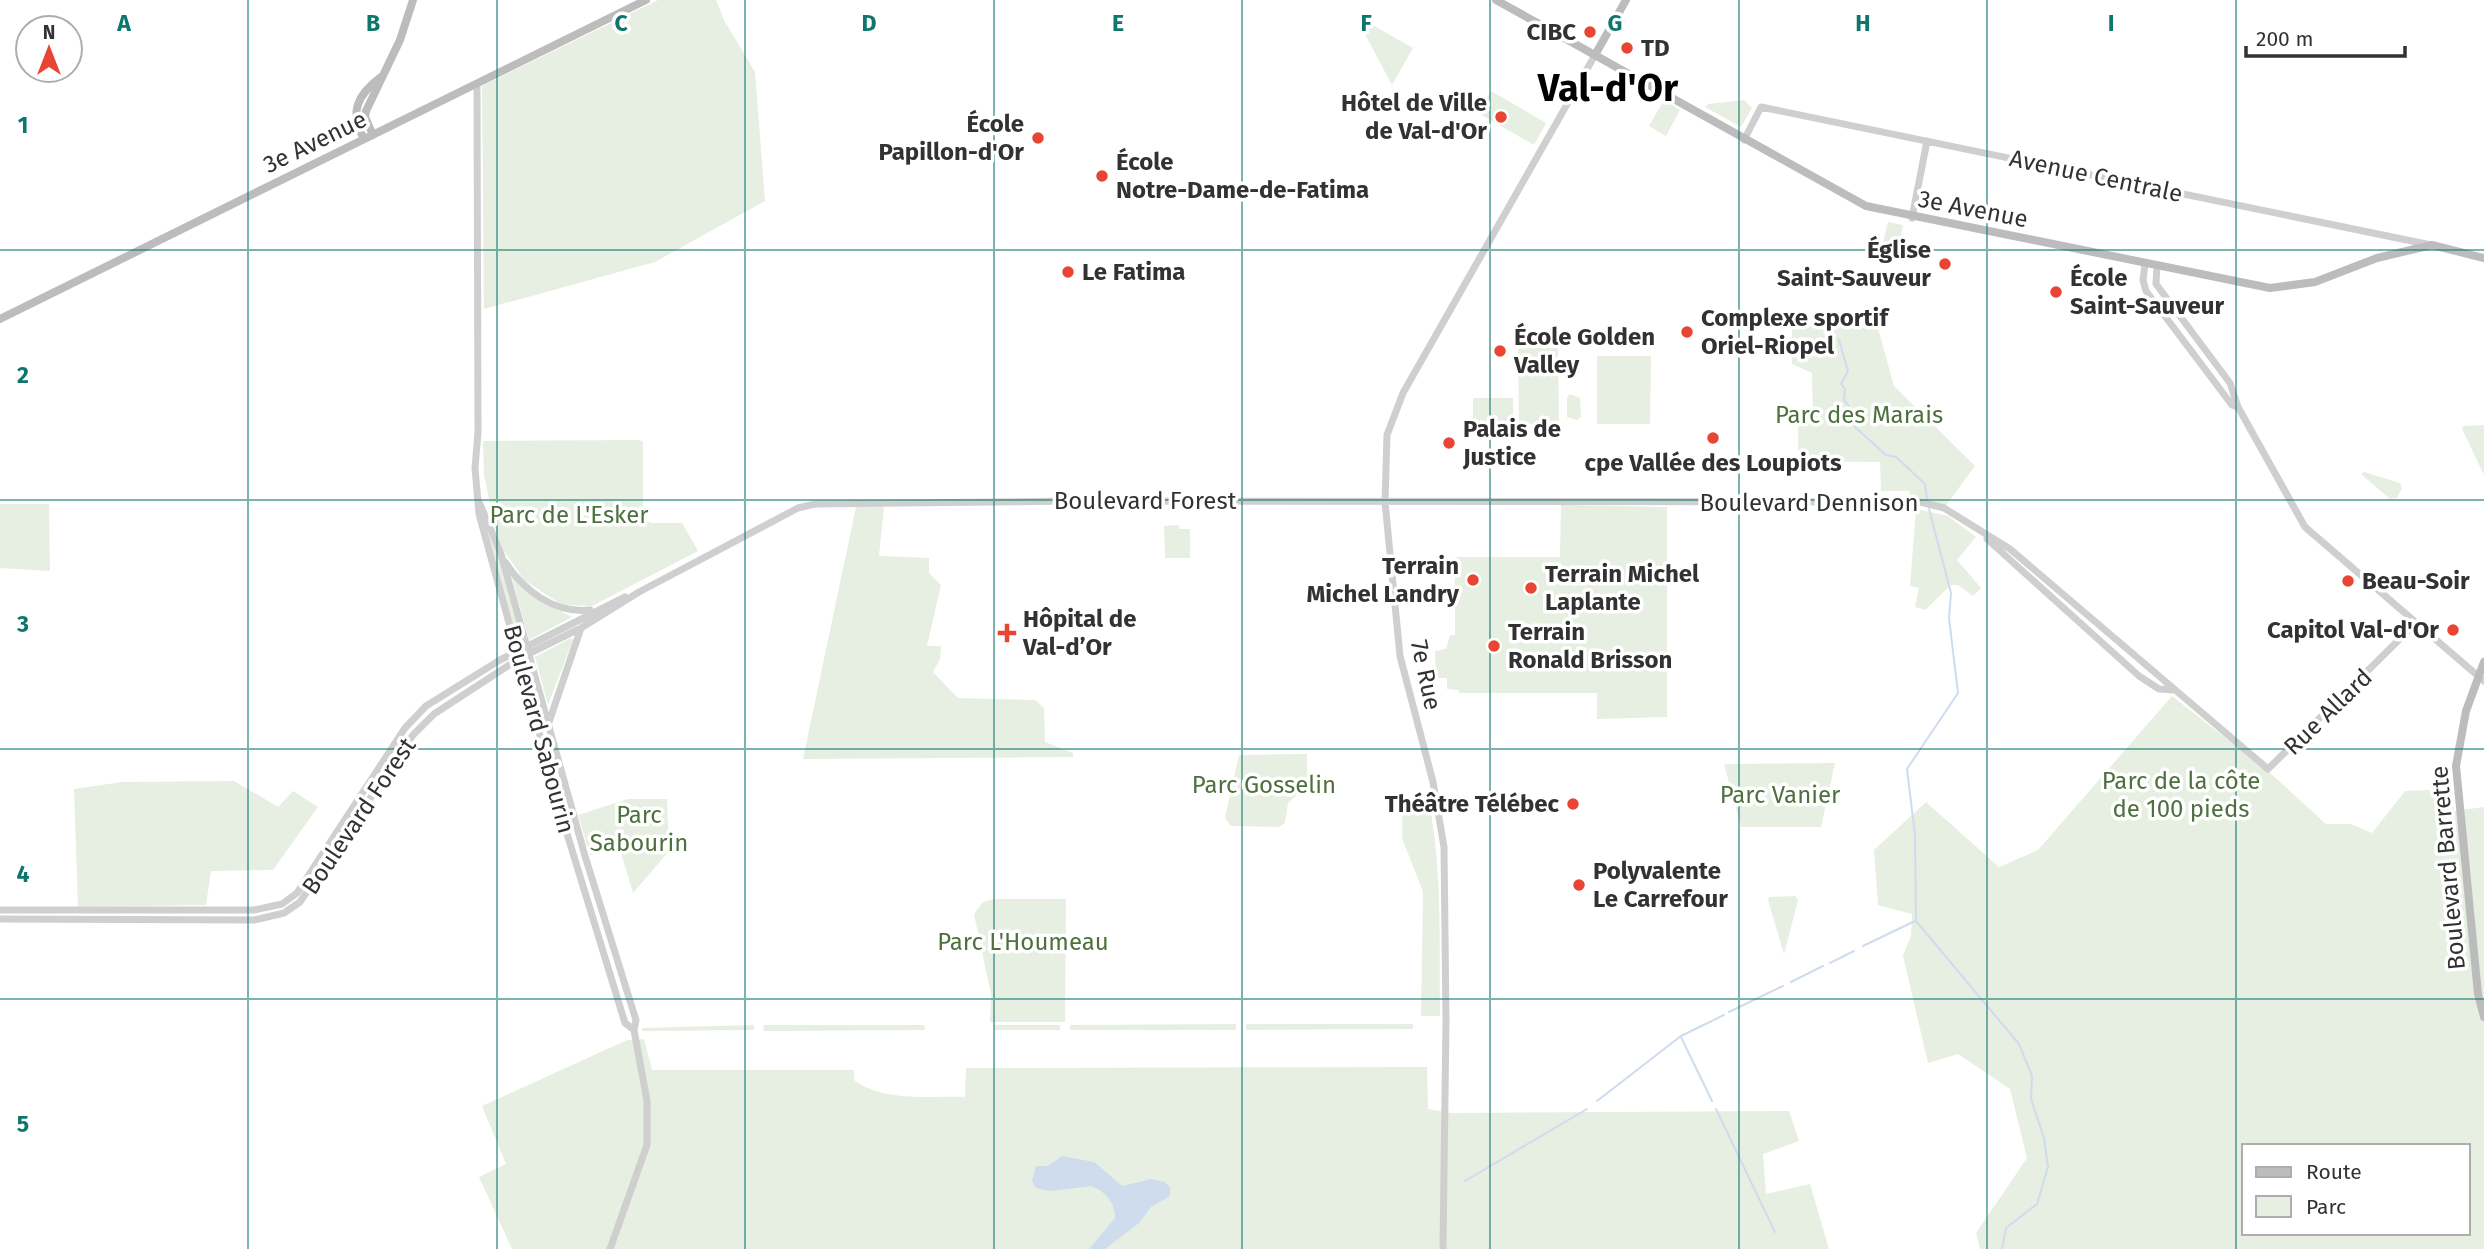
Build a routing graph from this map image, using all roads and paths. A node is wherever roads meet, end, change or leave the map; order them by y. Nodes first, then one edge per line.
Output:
1 (413, 0) edge
2 (646, 0) edge
3 (1496, 0) edge
4 (1626, 0) edge
5 (1595, 55) junction
6 (381, 77) junction
7 (477, 84) junction
8 (373, 135) junction
9 (364, 139) junction
10 (1744, 140) junction
11 (1927, 141) junction
12 (1912, 218) junction
13 (2432, 245) junction
14 (2484, 258) edge
15 (2146, 264) junction
16 (2157, 266) junction
17 (0, 319) edge
18 (2238, 407) junction
19 (1385, 502) junction
20 (1673, 502) joint
21 (480, 504) junction
22 (1979, 531) junction
23 (500, 554) junction
24 (639, 592) junction
25 (594, 610) junction
26 (2416, 623) junction
27 (581, 628) junction
28 (523, 652) junction
29 (2484, 662) edge
30 (2481, 678) edge
31 (2174, 690) junction
32 (548, 723) junction
33 (2268, 769) joint
34 (0, 911) edge
35 (0, 919) edge
36 (2484, 1017) edge
37 (634, 1030) junction
38 (610, 1249) edge
39 (1443, 1249) edge

1 - 6 main road
2 - 7 main road, 3e Avenue
3 - 5 main road, 3e Avenue
4 - 5 main road, 7e Rue
5 - 10 main road, 3e Avenue
5 - 19 street, 7e Rue
6 - 8 main road
6 - 9 main road
7 - 8 main road, 3e Avenue
7 - 21 street, Boulevard Sabourin
8 - 9 main road, 3e Avenue
9 - 17 main road, 3e Avenue
10 - 11 street, Avenue Centrale
10 - 12 main road, 3e Avenue
11 - 12 street
11 - 13 street, Avenue Centrale
12 - 15 main road, 3e Avenue
13 - 14 main road, 3e Avenue
13 - 16 main road, 3e Avenue
15 - 16 main road, 3e Avenue
15 - 18 street
16 - 18 street
18 - 26 street
19 - 20 street, Boulevard Forest
19 - 24 street, Boulevard Forest
19 - 39 street, 7e Rue
20 - 22 street, Boulevard Dennison
21 - 23 street, Boulevard Sabourin
21 - 28 street, Boulevard Sabourin
22 - 31 street, Boulevard Dennison
22 - 31 street, Boulevard Dennison
23 - 25 street
23 - 28 street, Boulevard Sabourin
24 - 25 street, Boulevard Forest
24 - 27 street, Boulevard Forest
25 - 28 street, Boulevard Forest
26 - 30 street
26 - 33 street, Rue Allard
27 - 28 street, Boulevard Forest
27 - 32 street
28 - 32 street, Boulevard Sabourin
28 - 34 street, Boulevard Forest
28 - 35 street, Boulevard Forest
28 - 37 street, Boulevard Sabourin
29 - 30 main road, Boulevard Barrette
30 - 36 main road, Boulevard Barrette
31 - 33 street, Boulevard Dennison
32 - 37 street, Boulevard Sabourin
37 - 38 street, Boulevard Sabourin

